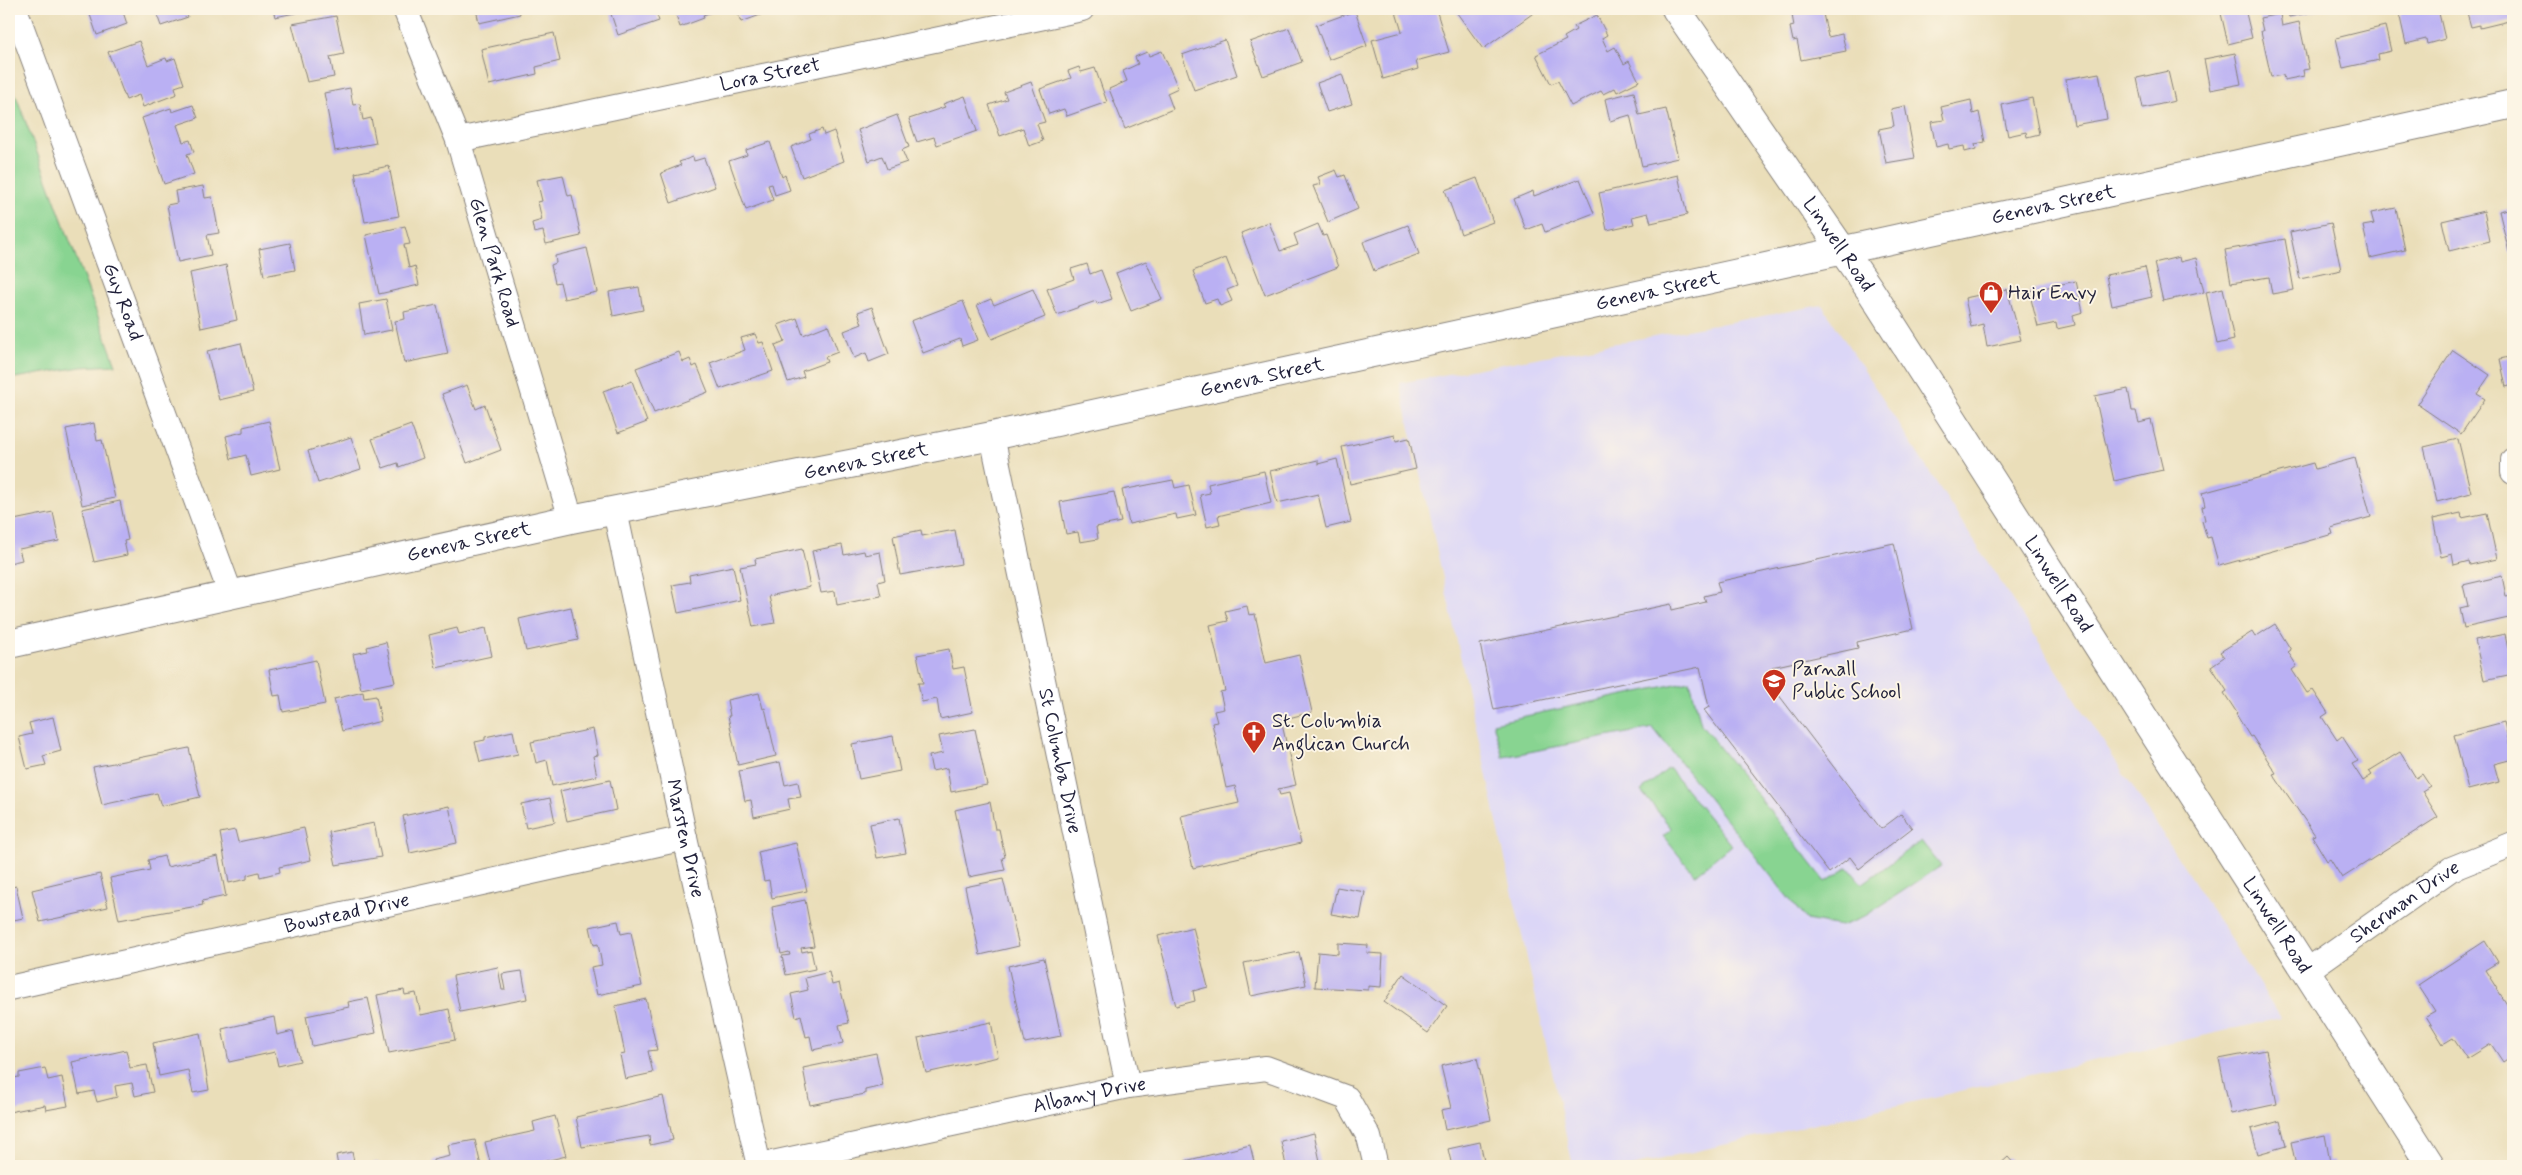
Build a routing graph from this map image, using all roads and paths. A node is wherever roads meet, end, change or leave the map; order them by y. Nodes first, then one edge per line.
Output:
1 (15, 9) edge
2 (405, 9) edge
3 (1082, 9) edge
4 (1676, 9) edge
5 (2513, 104) edge
6 (458, 140) junction
7 (1845, 251) junction
8 (992, 436) junction
9 (2513, 460) edge
10 (2513, 472) edge
11 (615, 511) junction
12 (571, 520) junction
13 (231, 595) junction
14 (9, 644) edge
15 (685, 838) junction
16 (2513, 844) edge
17 (2305, 972) junction
18 (9, 988) edge
19 (1128, 1086) junction
20 (758, 1166) edge
21 (1376, 1166) edge
22 (2431, 1166) edge

1 - 13 street, Guy Road
2 - 6 street, Glen Park Road
3 - 6 street, Lora Street
4 - 7 main road, Linwell Road
5 - 7 main road, Geneva Street
6 - 12 street, Glen Park Road
7 - 8 main road, Geneva Street
7 - 17 main road, Linwell Road
8 - 11 main road, Geneva Street
8 - 19 street, St Columba Drive
9 - 10 street
11 - 12 main road, Geneva Street
11 - 15 street, Marsten Drive
12 - 13 main road, Geneva Street
13 - 14 main road, Geneva Street
15 - 18 street, Bowstead Drive
15 - 20 street, Marsten Drive
16 - 17 street, Sherman Drive
17 - 22 main road, Linwell Road
19 - 20 street, Albany Drive
19 - 21 street, Albany Drive

